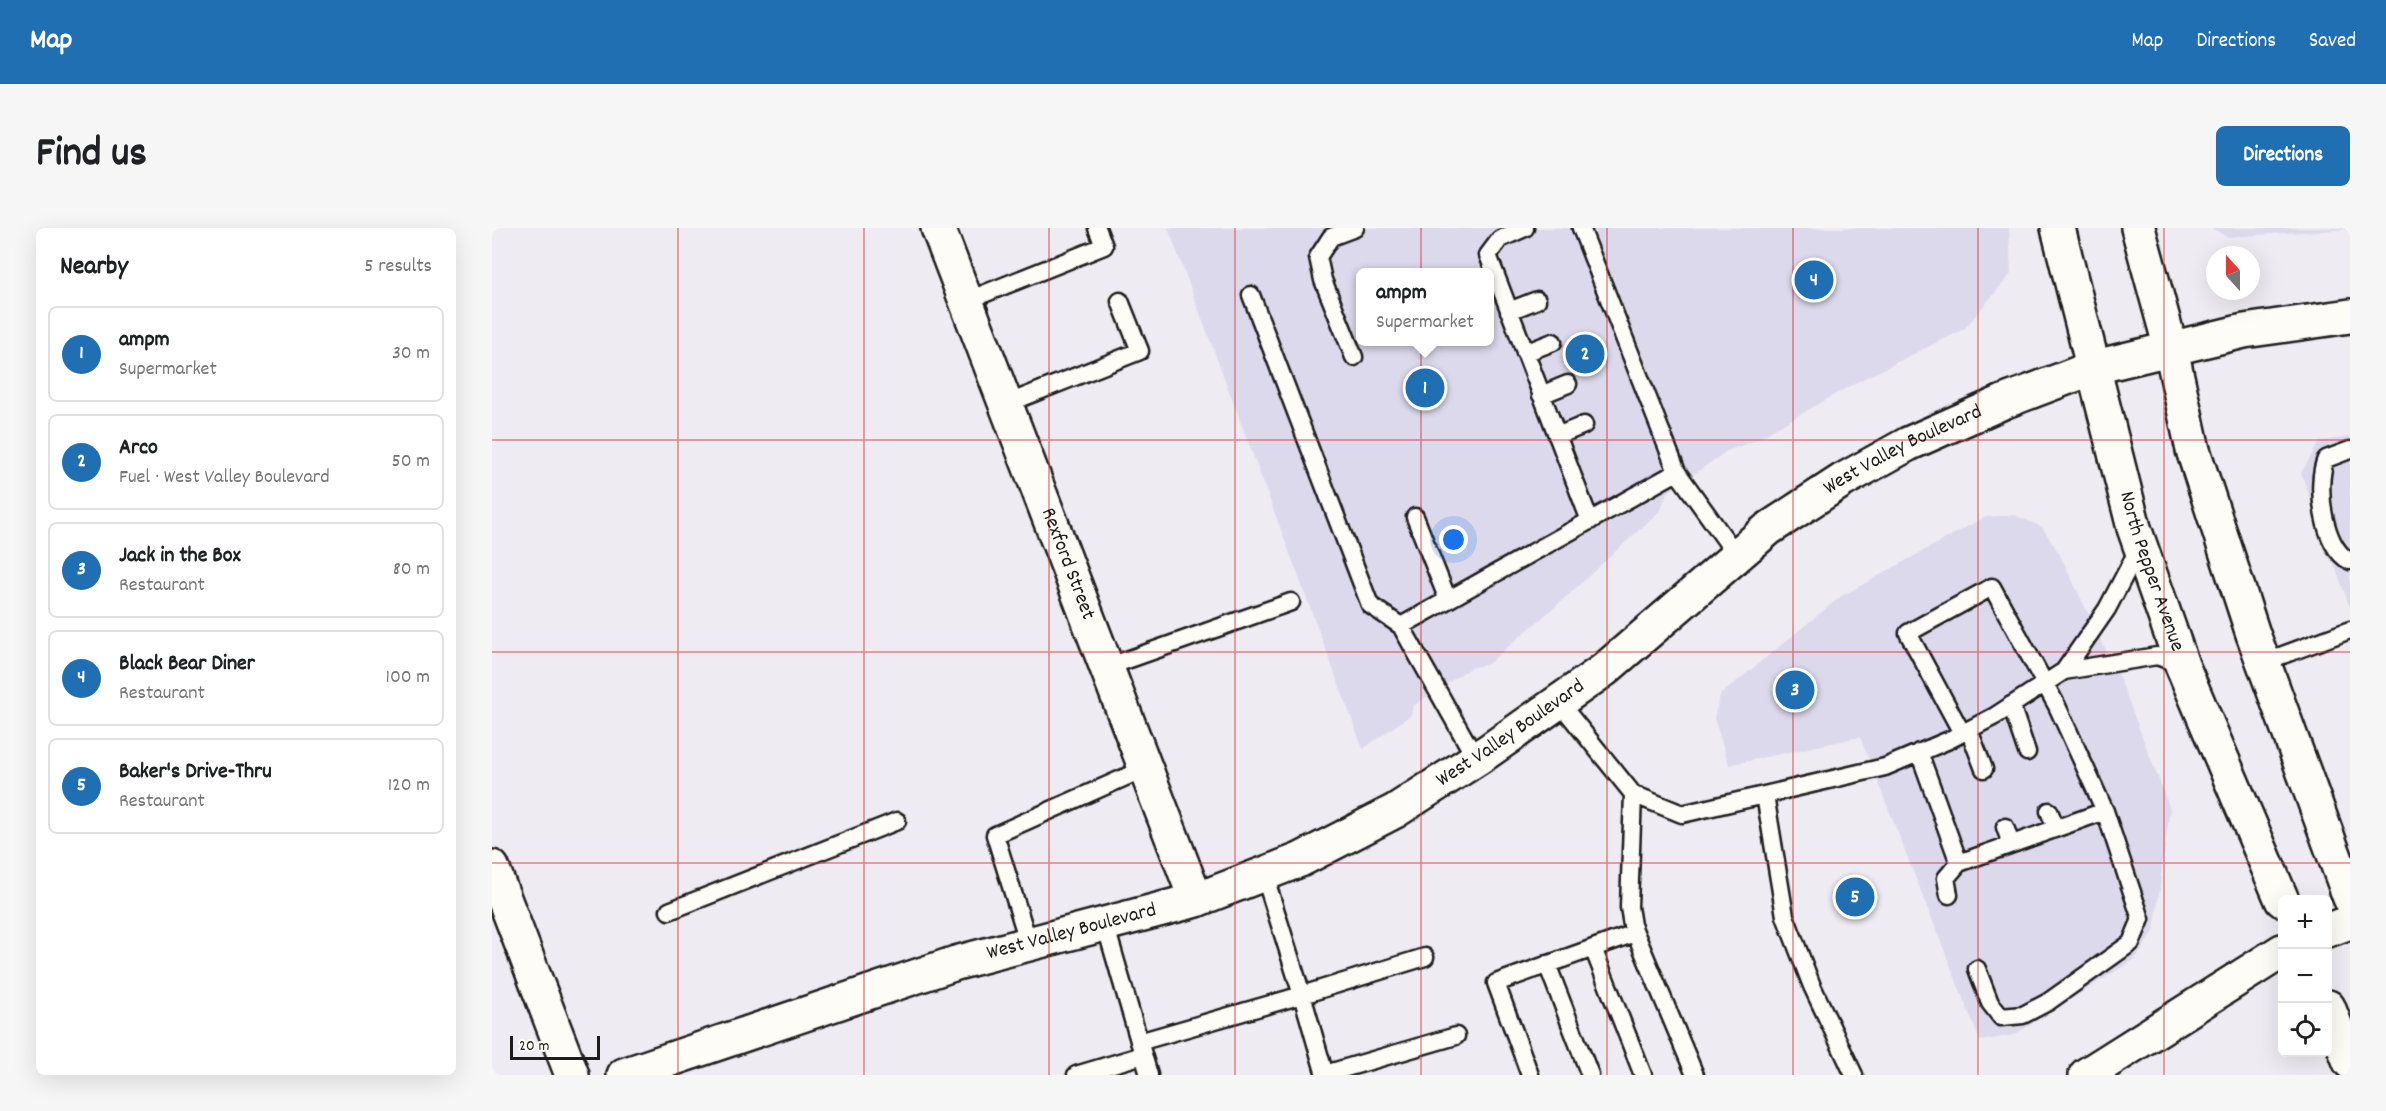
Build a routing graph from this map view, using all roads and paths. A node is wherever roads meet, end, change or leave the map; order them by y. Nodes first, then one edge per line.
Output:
1 (938, 228) edge
2 (1097, 228) edge
3 (1355, 228) edge
4 (1525, 228) edge
5 (1581, 228) edge
6 (2058, 228) edge
7 (2138, 228) edge
8 (1493, 268) edge
9 (1494, 271) edge
10 (1251, 296) dead end
11 (1537, 300) dead end
12 (966, 301) junction
13 (1120, 301) dead end
14 (1509, 311) junction
15 (2350, 316) edge
16 (1553, 342) dead end
17 (2171, 349) junction
18 (1525, 353) junction
19 (1354, 357) dead end
20 (2095, 367) junction
21 (1568, 384) dead end
22 (1541, 395) junction
23 (1006, 404) junction
24 (1584, 425) dead end
25 (1557, 436) junction
26 (2350, 450) edge
27 (1677, 472) junction
28 (1415, 517) dead end
29 (1590, 521) junction
30 (2140, 545) junction
31 (1737, 556) junction
32 (2350, 561) edge
33 (1448, 600) junction
34 (1291, 602) dead end
35 (1401, 626) junction
36 (2350, 630) edge
37 (2264, 662) junction
38 (2182, 665) junction
39 (1107, 667) junction
40 (2064, 671) junction
41 (2044, 684) junction
42 (1558, 701) junction
43 (2011, 705) junction
44 (1965, 732) junction
45 (1919, 752) junction
46 (2027, 752) dead end
47 (1476, 759) junction
48 (1146, 768) junction
49 (1984, 769) dead end
50 (1633, 794) junction
51 (1765, 795) junction
52 (2049, 811) dead end
53 (2105, 811) junction
54 (897, 821) dead end
55 (2005, 827) dead end
56 (2056, 828) junction
57 (2011, 844) junction
58 (1959, 863) junction
59 (492, 867) edge
60 (1264, 874) junction
61 (1949, 895) dead end
62 (2281, 895) edge
63 (2350, 898) edge
64 (1196, 900) junction
65 (669, 911) dead end
66 (2350, 922) edge
67 (1105, 924) junction
68 (2332, 929) edge
69 (1635, 933) junction
70 (1029, 944) junction
71 (1593, 948) junction
72 (2278, 954) edge
73 (1425, 957) dead end
74 (1547, 964) junction
75 (1977, 969) dead end
76 (1302, 995) junction
77 (2332, 1017) edge
78 (1456, 1036) dead end
79 (1141, 1048) junction
80 (2347, 1054) edge
81 (572, 1075) edge
82 (624, 1075) edge
83 (1076, 1075) edge
84 (1149, 1075) edge
85 (1325, 1075) edge
86 (1530, 1075) edge
87 (1590, 1075) edge
88 (1643, 1075) edge
89 (1695, 1075) edge
90 (1854, 1075) edge
91 (2086, 1075) edge

1 - 12 main road, Rexford Street
2 - 12 lane
3 - 19 lane
4 - 8 lane
5 - 27 lane
6 - 20 main road, North Pepper Avenue
7 - 17 main road
9 - 14 lane
10 - 35 lane
11 - 14 lane
12 - 23 main road, Rexford Street
13 - 23 lane
14 - 18 lane
15 - 17 main road, West Valley Boulevard
16 - 18 lane
17 - 20 main road, West Valley Boulevard
17 - 37 main road
18 - 22 lane
20 - 30 main road, North Pepper Avenue
20 - 31 main road, West Valley Boulevard
21 - 22 lane
22 - 25 lane
23 - 39 main road, Rexford Street
24 - 25 lane
25 - 29 lane
26 - 32 lane
27 - 29 lane
27 - 31 lane
28 - 33 lane
29 - 33 lane
30 - 38 main road, North Pepper Avenue
30 - 40 lane
31 - 42 main road, West Valley Boulevard
33 - 35 lane
34 - 39 lane
35 - 47 lane
36 - 37 lane
37 - 63 main road
38 - 40 lane
38 - 62 main road, North Pepper Avenue
39 - 48 main road, Rexford Street
40 - 41 lane
41 - 43 lane
41 - 44 lane
41 - 53 lane
42 - 47 main road, West Valley Boulevard
42 - 50 lane
43 - 44 lane
43 - 46 lane
44 - 45 lane
44 - 49 lane
45 - 51 lane
45 - 58 lane
47 - 60 main road, West Valley Boulevard
48 - 64 main road, Rexford Street
48 - 70 lane
50 - 51 lane
50 - 69 lane
51 - 90 lane
52 - 56 lane
53 - 56 lane
53 - 75 lane
54 - 65 lane
55 - 57 lane
56 - 57 lane
57 - 58 lane
58 - 61 lane
59 - 81 main road
60 - 64 main road, West Valley Boulevard
60 - 76 lane
64 - 67 main road, West Valley Boulevard
66 - 68 main road
67 - 70 main road, West Valley Boulevard
67 - 79 lane
69 - 71 lane
69 - 89 lane
70 - 82 main road, West Valley Boulevard
71 - 74 lane
71 - 88 lane
72 - 91 main road
73 - 76 lane
74 - 86 lane
74 - 87 lane
76 - 79 lane
76 - 85 lane
77 - 80 main road
78 - 85 lane
79 - 83 lane
79 - 84 lane

